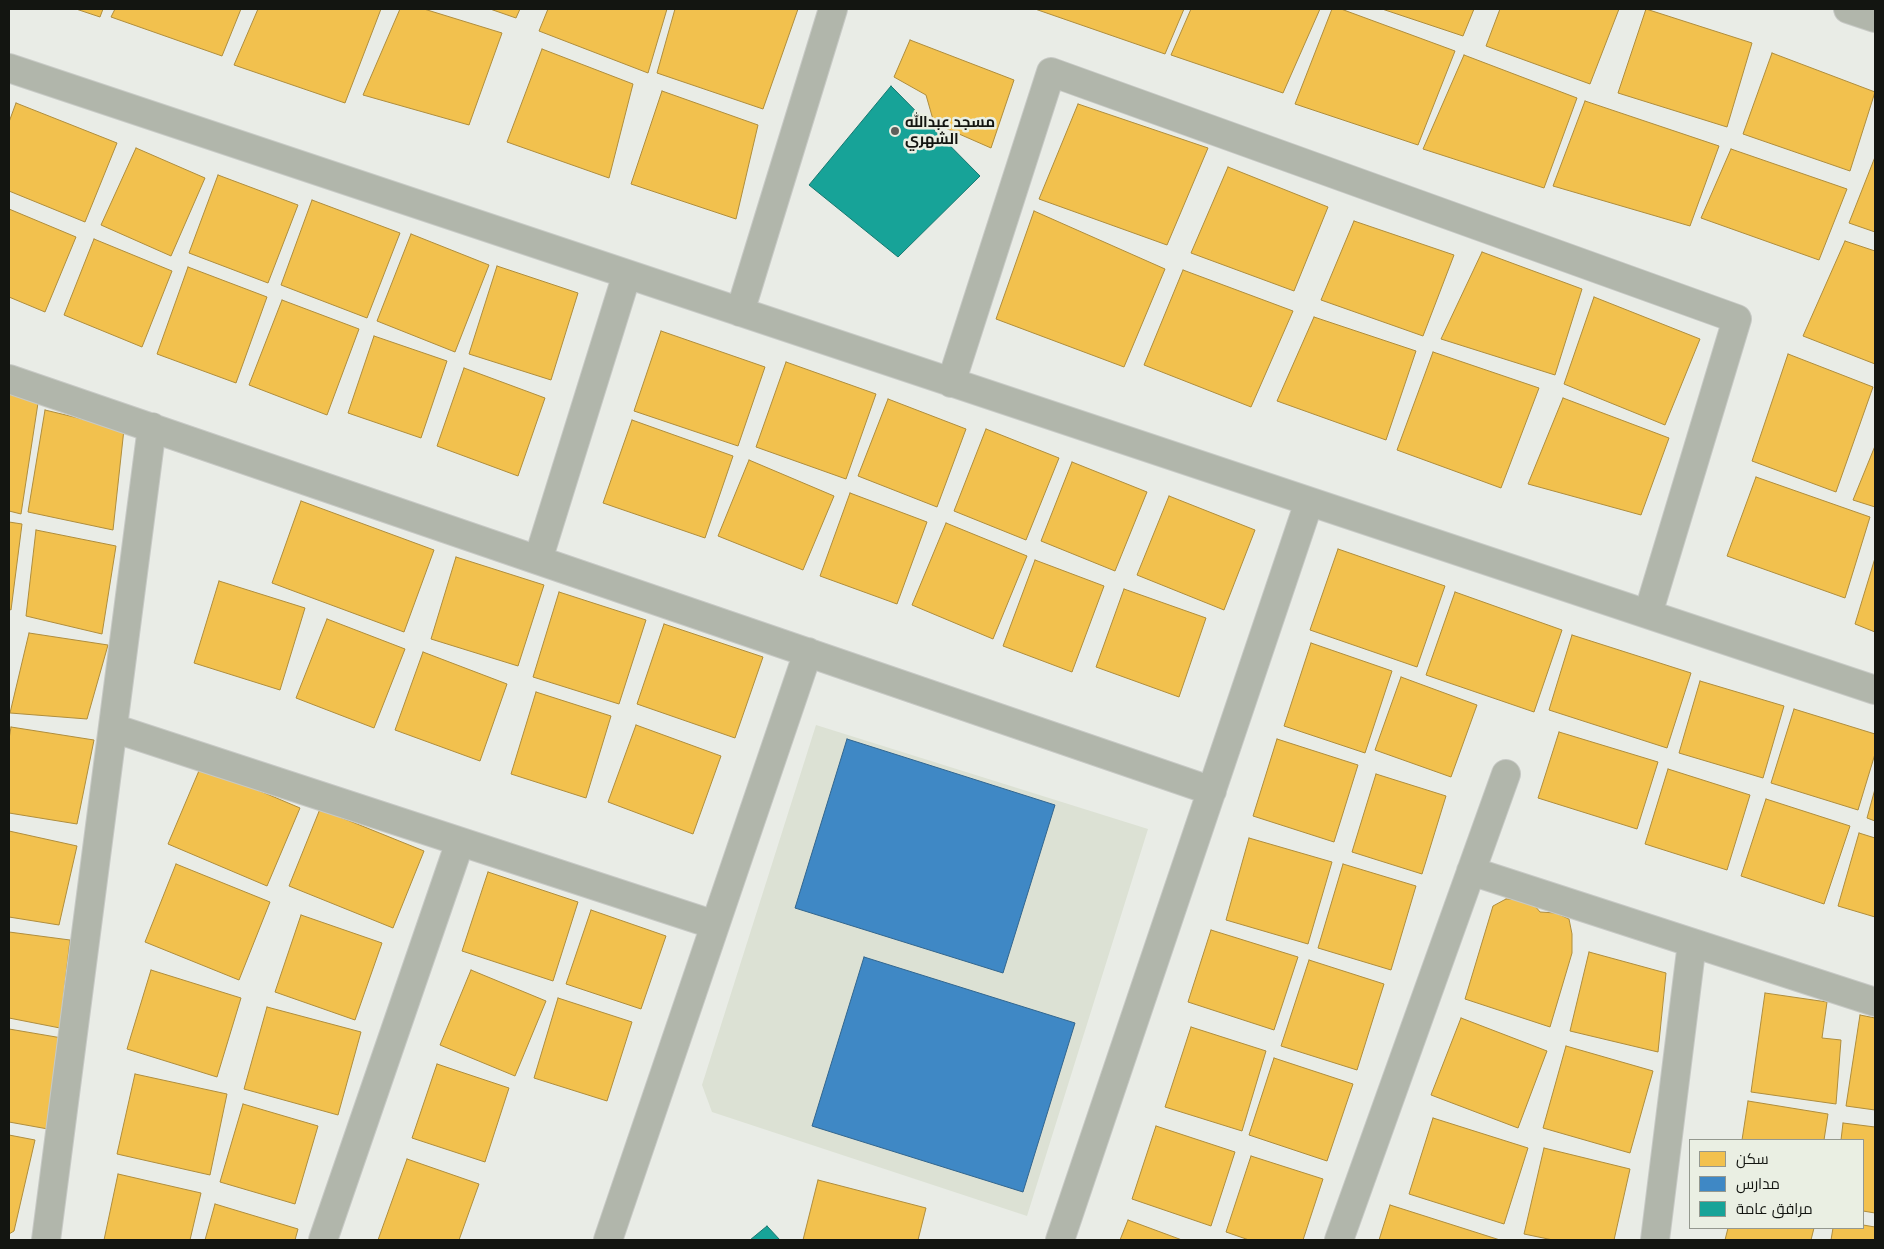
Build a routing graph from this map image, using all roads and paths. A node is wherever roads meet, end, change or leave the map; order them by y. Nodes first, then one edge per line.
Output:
1 (833, 9) edge
2 (1848, 9) edge
3 (1875, 18) edge
4 (9, 68) edge
5 (627, 274) junction
6 (740, 312) junction
7 (9, 378) edge
8 (951, 383) junction
9 (152, 427) junction
10 (1309, 502) junction
11 (538, 560) junction
12 (1648, 614) junction
13 (808, 652) junction
14 (1875, 690) edge
15 (113, 728) junction
16 (1506, 774) dead end
17 (1212, 791) junction
18 (460, 842) junction
19 (1471, 871) junction
20 (715, 925) junction
21 (1692, 943) junction
22 (1875, 1002) edge
23 (46, 1240) edge
24 (323, 1240) edge
25 (608, 1240) edge
26 (1060, 1240) edge
27 (1339, 1240) edge
28 (1655, 1240) edge

1 - 6 street
2 - 3 street
4 - 5 street
5 - 6 street
5 - 11 street
6 - 8 street
7 - 9 street
8 - 10 street
8 - 12 street
9 - 11 street
9 - 15 street
10 - 12 street
10 - 17 street
11 - 13 street
12 - 14 street
13 - 17 street
13 - 20 street
15 - 18 street
15 - 23 street
16 - 19 street
17 - 26 street
18 - 20 street
18 - 24 street
19 - 21 street
19 - 27 street
20 - 25 street
21 - 22 street
21 - 28 street

